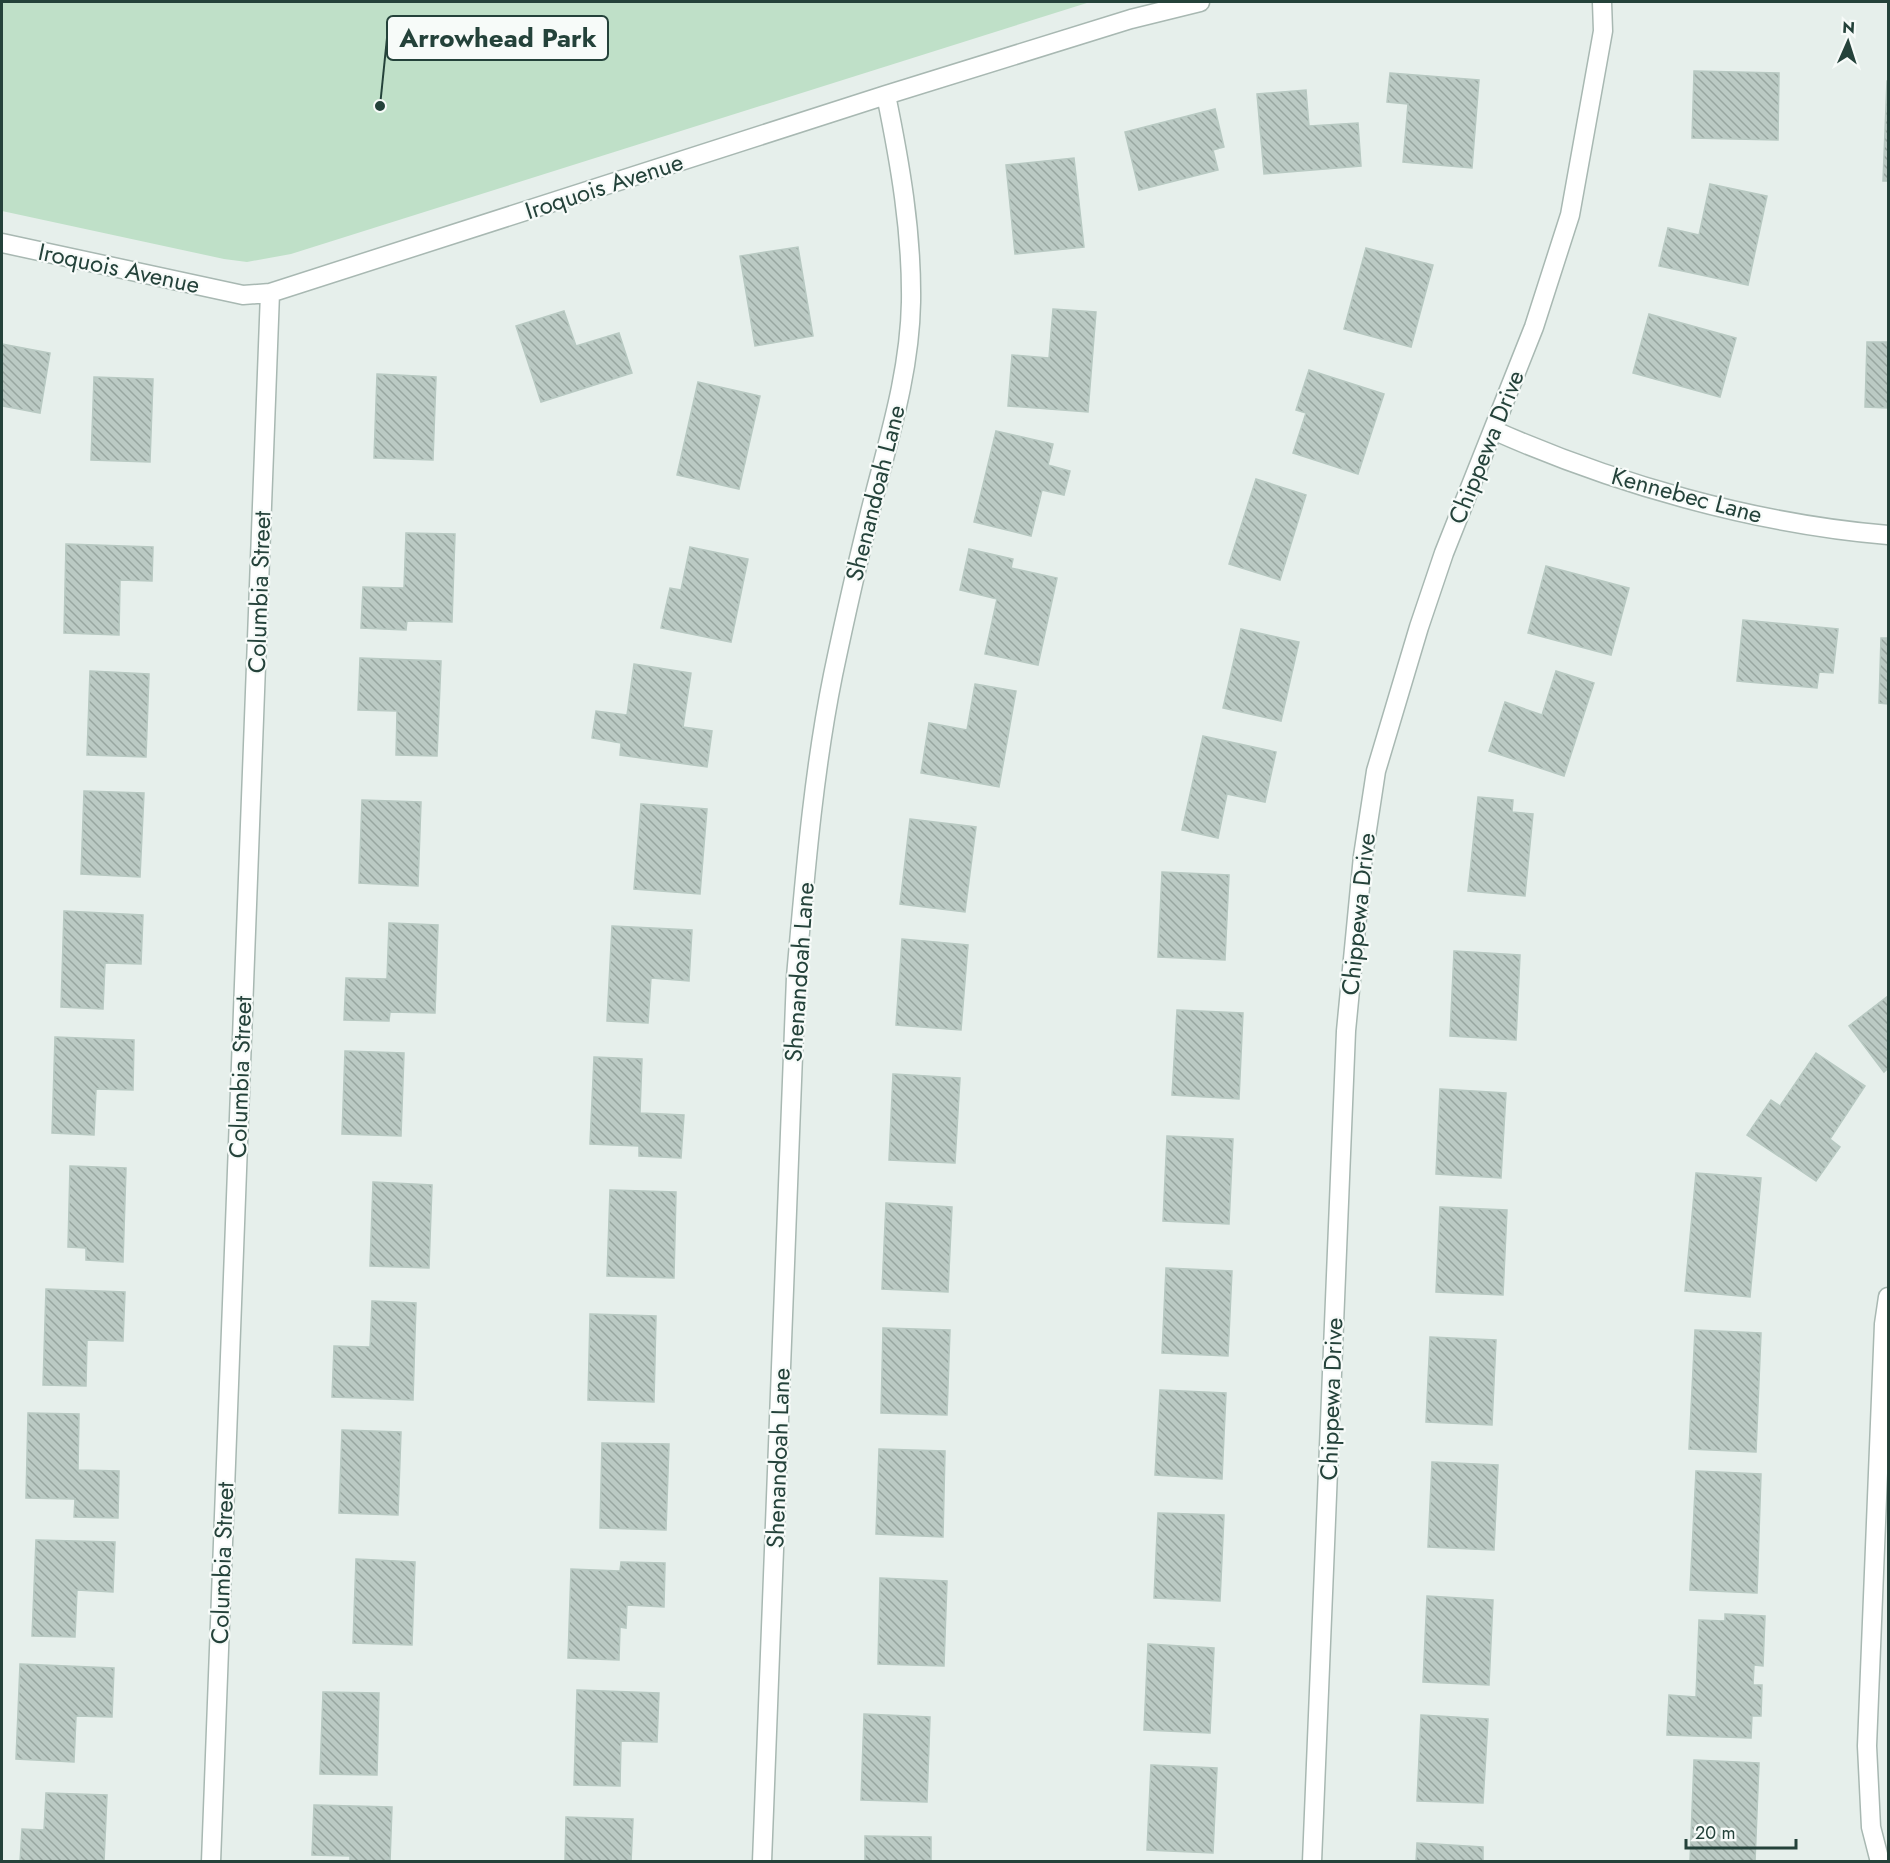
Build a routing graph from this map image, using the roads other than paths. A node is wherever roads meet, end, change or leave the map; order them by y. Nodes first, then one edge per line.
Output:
1 (1200, 2) edge
2 (1602, 2) edge
3 (886, 95) junction
4 (2, 243) edge
5 (270, 293) junction
6 (1493, 430) junction
7 (1888, 535) edge
8 (1888, 1297) edge
9 (211, 1862) edge
10 (762, 1862) edge
11 (1312, 1862) edge
12 (1880, 1862) edge

1 - 3 street, Iroquois Avenue
2 - 6 street, Chippewa Drive
3 - 5 street, Iroquois Avenue
3 - 10 street, Shenandoah Lane
4 - 5 street, Iroquois Avenue
5 - 9 street, Columbia Street
6 - 7 street, Kennebec Lane
6 - 11 street, Chippewa Drive
8 - 12 street

